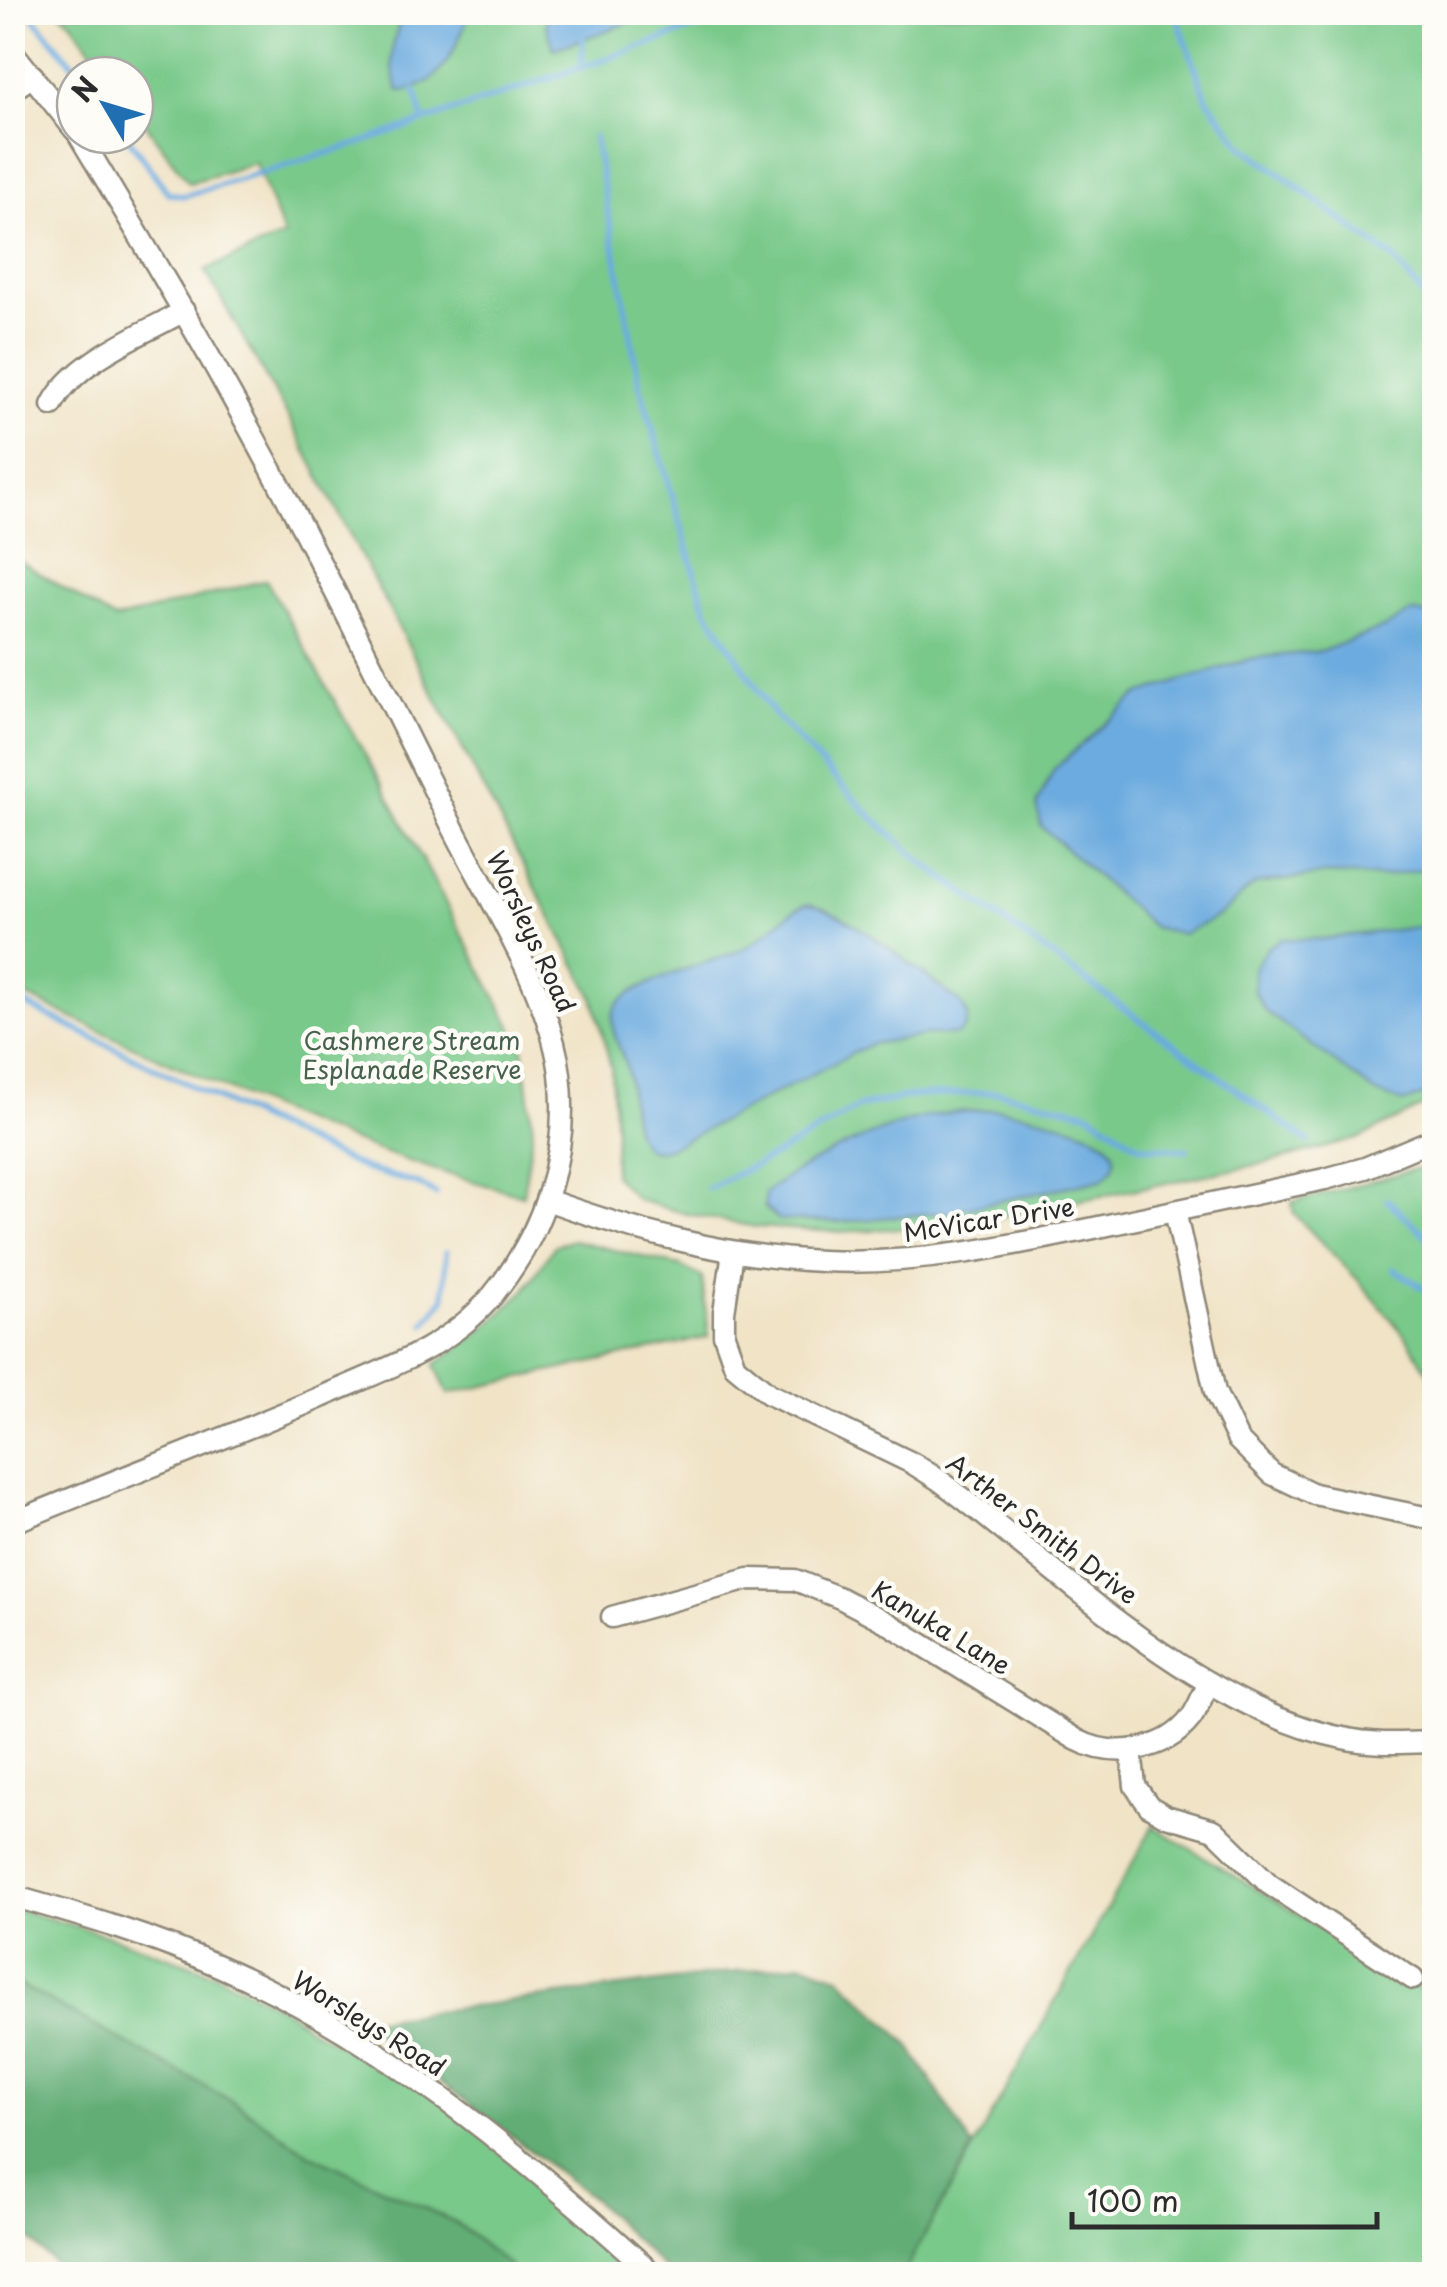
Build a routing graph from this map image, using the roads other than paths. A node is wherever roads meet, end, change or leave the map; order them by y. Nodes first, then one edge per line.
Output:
1 (12, 51) edge
2 (33, 76) junction
3 (12, 90) edge
4 (55, 104) edge
5 (91, 155) edge
6 (184, 311) junction
7 (52, 405) dead end
8 (1434, 1139) edge
9 (547, 1200) junction
10 (1174, 1211) junction
11 (733, 1252) junction
12 (1434, 1519) edge
13 (12, 1522) edge
14 (612, 1617) dead end
15 (1209, 1683) junction
16 (1434, 1742) edge
17 (1131, 1750) junction
18 (12, 1896) edge
19 (1413, 1979) dead end
20 (653, 2274) edge

1 - 2 street, Worsleys Road
2 - 3 street
2 - 4 street, Worsleys Road
5 - 6 street, Worsleys Road
6 - 7 street
6 - 9 street, Worsleys Road
8 - 10 street, McVicar Drive
9 - 11 street, McVicar Drive
9 - 13 street, Worsleys Road
10 - 11 street, McVicar Drive
10 - 12 street
11 - 15 street, Arther Smith Drive
14 - 17 street, Kanuka Lane
15 - 16 street, Arther Smith Drive
15 - 17 street
17 - 19 street
18 - 20 street, Worsleys Road

